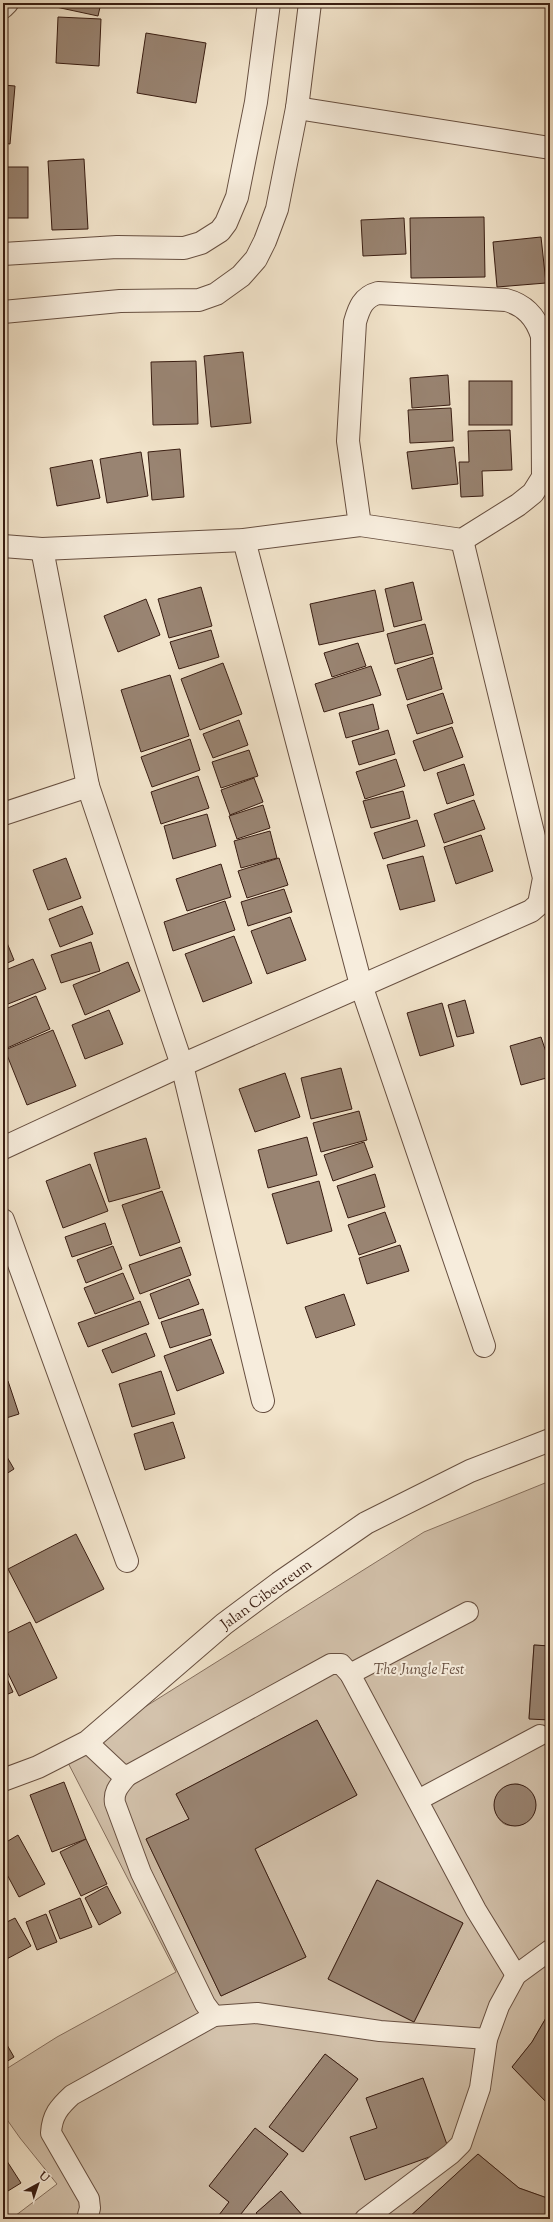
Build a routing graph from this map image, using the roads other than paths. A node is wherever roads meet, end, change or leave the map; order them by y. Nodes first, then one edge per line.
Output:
1 (7, 3) edge
2 (269, 3) edge
3 (310, 3) edge
4 (3, 7) edge
5 (297, 108) junction
6 (550, 148) edge
7 (3, 254) edge
8 (3, 312) edge
9 (360, 525) junction
10 (244, 540) junction
11 (462, 540) junction
12 (3, 546) edge
13 (42, 549) junction
14 (88, 786) junction
15 (3, 814) edge
16 (361, 985) junction
17 (182, 1066) junction
18 (3, 1148) edge
19 (3, 1220) edge
20 (484, 1346) dead end
21 (263, 1401) dead end
22 (550, 1440) edge
23 (127, 1561) dead end
24 (468, 1612) dead end
25 (350, 1674) junction
26 (540, 1735) dead end
27 (88, 1742) junction
28 (127, 1776) junction
29 (3, 1780) edge
30 (418, 1800) junction
31 (550, 1950) edge
32 (516, 1975) junction
33 (214, 2016) junction
34 (487, 2039) junction
35 (87, 2219) edge
36 (365, 2219) edge

1 - 4 street
2 - 7 street
3 - 5 street
5 - 6 street
5 - 8 street
9 - 10 street
9 - 11 street
9 - 11 street
10 - 13 street
10 - 16 street
11 - 16 street
12 - 13 street
13 - 14 street
14 - 15 street
14 - 17 street
16 - 17 street
16 - 20 street
17 - 18 street
17 - 21 street
19 - 23 street
22 - 27 street, Jalan Cibeureum
24 - 25 lane
25 - 28 lane
25 - 30 lane
26 - 30 lane
27 - 28 lane
27 - 29 street, Jalan Cibeureum
28 - 33 lane
30 - 32 lane
31 - 32 lane
32 - 34 lane
33 - 34 lane
33 - 35 lane
34 - 36 lane

